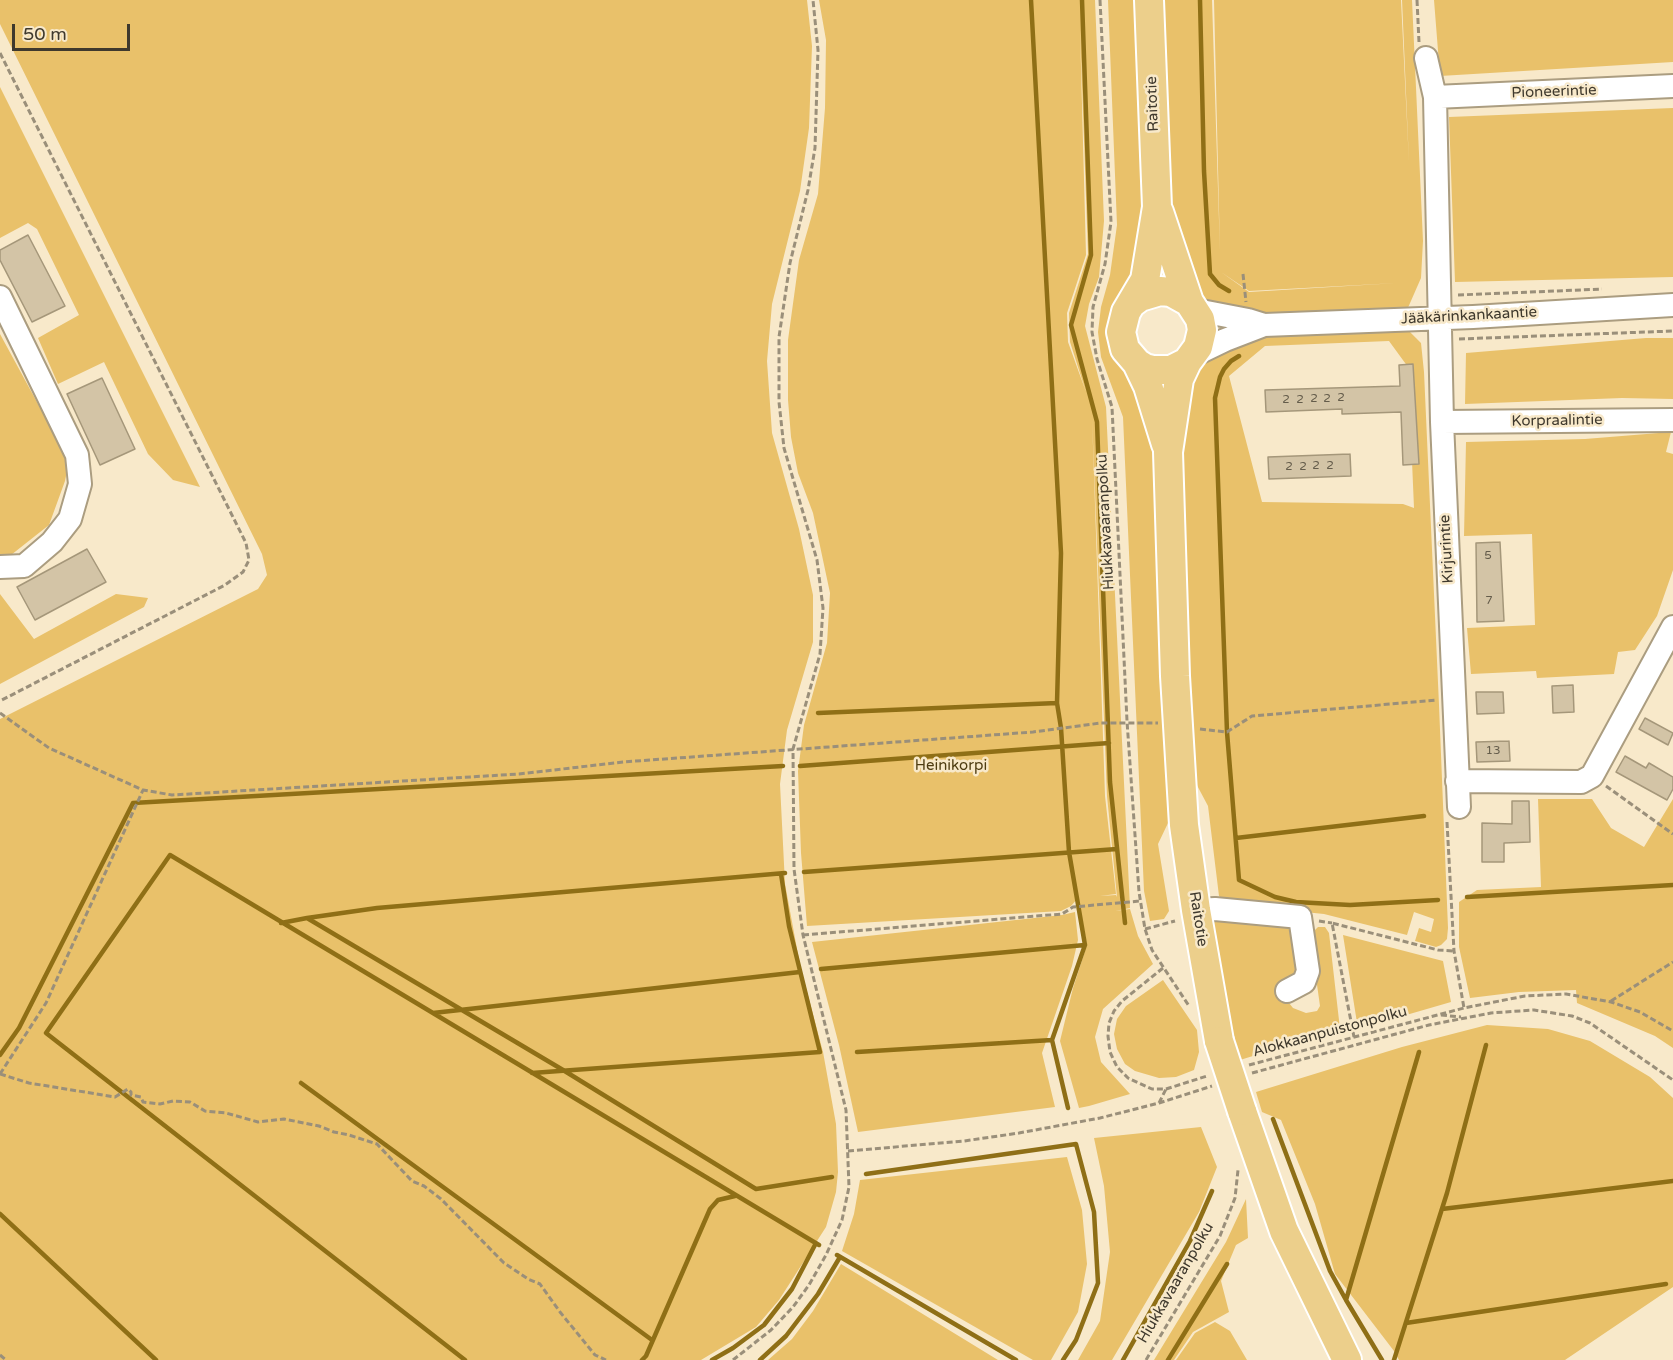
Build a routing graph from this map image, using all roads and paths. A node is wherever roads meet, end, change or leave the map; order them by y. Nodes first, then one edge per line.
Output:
1 (813, 0) edge
2 (1100, 0) edge
3 (1149, 0) edge
4 (0, 53) edge
5 (1426, 58) dead end
6 (1673, 86) edge
7 (1435, 97) junction
8 (1157, 207) junction
9 (1602, 289) dead end
10 (1439, 295) junction
11 (0, 297) edge
12 (1132, 303) junction
13 (1673, 305) edge
14 (1192, 306) junction
15 (1264, 326) junction
16 (1439, 329) junction
17 (1673, 331) edge
18 (1190, 358) junction
19 (1137, 363) junction
20 (1673, 420) edge
21 (1442, 422) junction
22 (1168, 452) junction
23 (0, 567) edge
24 (1673, 627) edge
25 (1442, 699) dead end
26 (0, 701) edge
27 (0, 713) edge
28 (1112, 722) dead end
29 (1208, 730) dead end
30 (793, 749) junction
31 (1592, 776) junction
32 (1457, 781) junction
33 (143, 790) junction
34 (1458, 807) dead end
35 (1673, 834) edge
36 (1140, 901) junction
37 (1185, 915) junction
38 (1452, 926) dead end
39 (1145, 929) junction
40 (803, 936) junction
41 (1454, 951) junction
42 (1673, 962) edge
43 (1163, 969) junction
44 (1287, 991) dead end
45 (1611, 1002) junction
46 (1190, 1007) dead end
47 (1464, 1008) junction
48 (1439, 1015) junction
49 (1466, 1017) junction
50 (1673, 1031) edge
51 (1354, 1038) junction
52 (1242, 1067) dead end
53 (0, 1074) edge
54 (1250, 1074) dead end
55 (1208, 1076) dead end
56 (1673, 1080) edge
57 (1216, 1085) dead end
58 (1166, 1089) junction
59 (1159, 1103) junction
60 (849, 1151) junction
61 (1238, 1168) dead end
62 (0, 1355) edge
63 (6, 1360) edge
64 (606, 1360) edge
65 (733, 1360) edge
66 (1146, 1360) edge
67 (1347, 1360) edge

1 - 30 path
2 - 36 path, Hiukkavaaranpolku
3 - 8 main road, Raitotie
4 - 26 path
5 - 7 street
6 - 7 street, Pioneerintie
7 - 10 street
8 - 12 main road, Raitotie
8 - 14 main road, Raitotie
9 - 10 path
10 - 16 street
11 - 23 street
12 - 14 main road
12 - 19 main road, Raitotie
13 - 16 street, Jääkärinkankaantie
14 - 15 street, Jääkärinkankaantie
14 - 18 main road, Raitotie
15 - 16 street, Jääkärinkankaantie
15 - 18 street, Jääkärinkankaantie
16 - 17 path
16 - 21 street, Kirjurintie
18 - 19 main road
18 - 22 main road, Raitotie
19 - 22 main road, Raitotie
20 - 21 street, Korpraalintie
21 - 32 street, Kirjurintie
22 - 37 main road, Raitotie
24 - 31 street
25 - 29 path
27 - 33 path
28 - 30 path
30 - 33 path
30 - 40 path
31 - 32 street
31 - 35 path
32 - 34 street, Kirjurintie
33 - 53 path
36 - 39 path, Hiukkavaaranpolku
36 - 40 path
37 - 39 path
37 - 44 street
37 - 67 main road, Raitotie, bridge
38 - 41 path
39 - 43 path, Hiukkavaaranpolku
40 - 60 path
41 - 47 path
41 - 51 path
42 - 45 path
43 - 46 path, Hiukkavaaranpolku
43 - 58 path
45 - 47 path, Alokkaanpuistonpolku
45 - 50 path, Alokkaanpuistonpolku
47 - 48 path, Alokkaanpuistonpolku
48 - 49 path
48 - 51 path, Alokkaanpuistonpolku
49 - 54 path
49 - 56 path
51 - 52 path, Alokkaanpuistonpolku
53 - 64 path
55 - 58 path
57 - 59 path
58 - 59 path
59 - 60 path
60 - 65 path
61 - 66 path, Hiukkavaaranpolku
62 - 63 path

